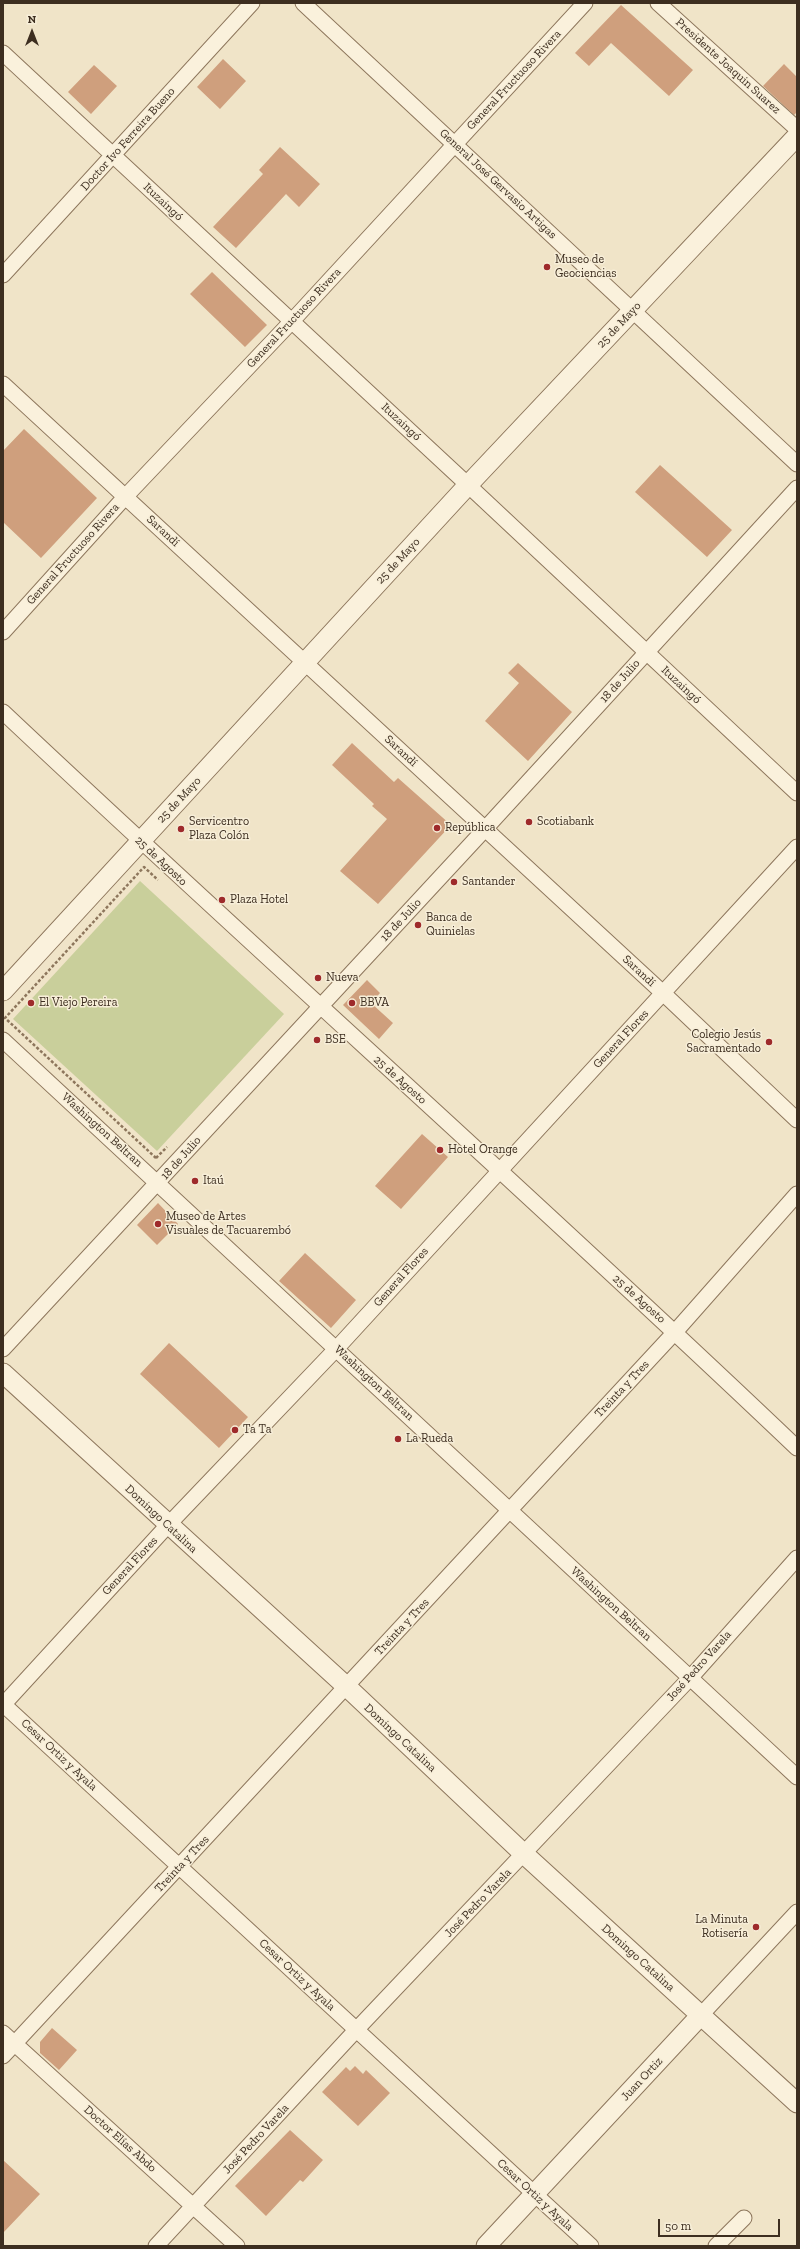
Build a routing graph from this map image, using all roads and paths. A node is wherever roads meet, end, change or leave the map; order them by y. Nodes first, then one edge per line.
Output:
1 (252, 3) edge
2 (303, 3) edge
3 (585, 3) edge
4 (658, 3) edge
5 (3, 53) edge
6 (797, 129) edge
7 (797, 136) edge
8 (456, 144) junction
9 (113, 155) junction
10 (3, 275) edge
11 (632, 311) junction
12 (292, 321) junction
13 (3, 384) edge
14 (797, 464) edge
15 (468, 485) junction
16 (797, 488) edge
17 (125, 497) junction
18 (3, 632) edge
19 (647, 652) junction
20 (305, 662) junction
21 (3, 712) edge
22 (797, 794) edge
23 (485, 829) junction
24 (140, 841) junction
25 (797, 847) edge
26 (144, 867) dead end
27 (3, 991) edge
28 (664, 994) junction
29 (320, 1006) junction
30 (3, 1040) edge
31 (797, 1120) edge
32 (156, 1158) dead end
33 (498, 1170) junction
34 (158, 1183) junction
35 (797, 1194) edge
36 (676, 1332) junction
37 (337, 1348) junction
38 (3, 1349) edge
39 (3, 1373) edge
40 (797, 1448) edge
41 (509, 1511) junction
42 (168, 1525) junction
43 (797, 1558) edge
44 (690, 1677) junction
45 (347, 1687) junction
46 (3, 1704) edge
47 (797, 1777) edge
48 (524, 1854) junction
49 (180, 1866) junction
50 (797, 1912) edge
51 (701, 2016) junction
52 (357, 2029) junction
53 (3, 2033) edge
54 (14, 2043) junction
55 (3, 2056) edge
56 (797, 2104) edge
57 (534, 2194) junction
58 (194, 2206) junction
59 (744, 2218) dead end
60 (156, 2246) edge
61 (237, 2246) edge
62 (486, 2246) edge
63 (591, 2246) edge
64 (716, 2246) edge

1 - 9 street, Doctor Ivo Ferreira Bueno
2 - 8 street, General José Gervasio Artigas
3 - 8 street, General Fructuoso Rivera
4 - 6 street, Presidente Joaquin Suarez
5 - 9 street, Ituzaingó
7 - 11 street, 25 de Mayo
8 - 11 street, General José Gervasio Artigas
8 - 12 street, General Fructuoso Rivera
9 - 10 street, Doctor Ivo Ferreira Bueno
9 - 12 street, Ituzaingó
11 - 14 street, General José Gervasio Artigas
11 - 15 street, 25 de Mayo
12 - 15 street, Ituzaingó
12 - 17 street, General Fructuoso Rivera
13 - 17 street, Sarandí
15 - 19 street, Ituzaingó
15 - 20 street, 25 de Mayo
16 - 19 street, 18 de Julio
17 - 18 street, General Fructuoso Rivera
17 - 20 street, Sarandí
19 - 22 street, Ituzaingó
19 - 23 street, 18 de Julio
20 - 23 street, Sarandí
20 - 24 street, 25 de Mayo
21 - 24 street, 25 de Agosto
23 - 28 street, Sarandí
23 - 29 street, 18 de Julio
24 - 27 street, 25 de Mayo
24 - 29 street, 25 de Agosto
25 - 28 street, General Flores
26 - 32 path
28 - 31 street, Sarandí
28 - 33 street, General Flores
29 - 33 street, 25 de Agosto
29 - 34 street, 18 de Julio
30 - 34 street, Washington Beltran
33 - 36 street, 25 de Agosto
33 - 37 street, General Flores
34 - 37 street, Washington Beltran
34 - 38 street, 18 de Julio
35 - 36 street, Treinta y Tres
36 - 40 street, 25 de Agosto
36 - 41 street, Treinta y Tres
37 - 41 street, Washington Beltran
37 - 42 street, General Flores
39 - 42 street, Domingo Catalina
41 - 44 street, Washington Beltran
41 - 45 street, Treinta y Tres
42 - 45 street, Domingo Catalina
42 - 46 street, General Flores
43 - 44 street, José Pedro Varela
44 - 47 street, Washington Beltran
44 - 48 street, José Pedro Varela
45 - 48 street, Domingo Catalina
45 - 49 street, Treinta y Tres
46 - 49 street, Cesar Ortiz y Ayala
48 - 51 street, Domingo Catalina
48 - 52 street, José Pedro Varela
49 - 52 street, Cesar Ortiz y Ayala
49 - 54 street, Treinta y Tres
50 - 51 street, Juan Ortiz
51 - 56 street, Domingo Catalina
51 - 57 street, Juan Ortiz
52 - 57 street, Cesar Ortiz y Ayala
52 - 58 street, José Pedro Varela
53 - 54 street, Doctor Elías Abdo
54 - 55 street, Treinta y Tres
54 - 58 street, Doctor Elías Abdo
57 - 62 street, Juan Ortiz
57 - 63 street, Cesar Ortiz y Ayala
58 - 60 street, José Pedro Varela
58 - 61 street, Doctor Elías Abdo
59 - 64 street

